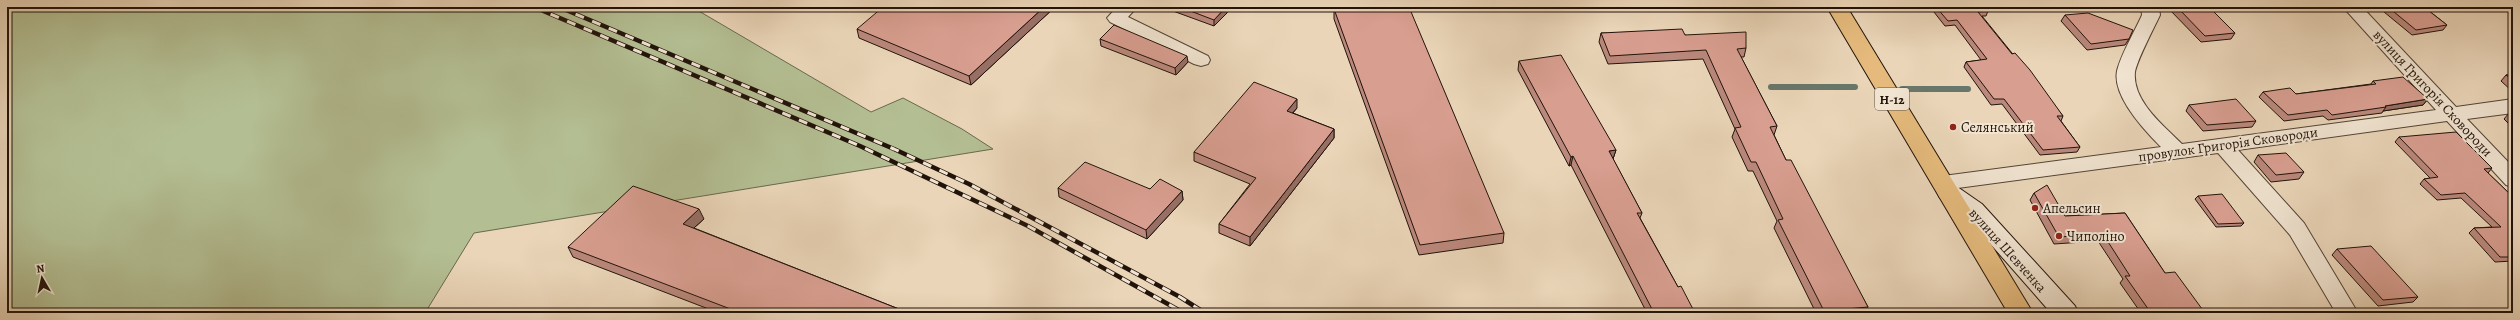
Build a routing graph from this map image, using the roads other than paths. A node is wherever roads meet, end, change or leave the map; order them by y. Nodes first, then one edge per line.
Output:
1 (1128, 7) edge
2 (1837, 7) edge
3 (2150, 7) edge
4 (2352, 7) edge
5 (1201, 60) dead end
6 (2513, 106) edge
7 (2451, 113) junction
8 (2223, 146) junction
9 (2176, 150) junction
10 (2513, 180) edge
11 (1945, 188) junction
12 (2021, 313) edge
13 (2066, 313) edge
14 (2347, 313) edge

1 - 5 street
2 - 11 main road, вулиця Шевченка / Н-12
3 - 9 street
4 - 7 street, вулиця Григорія Сковороди
6 - 7 street, провулок Григорія Сковороди
7 - 8 street, провулок Григорія Сковороди
7 - 10 street, вулиця Григорія Сковороди
8 - 9 street, провулок Григорія Сковороди
8 - 14 street
9 - 11 street, провулок Григорія Сковороди
11 - 12 main road, вулиця Шевченка / Н-12
11 - 13 main road, вулиця Шевченка

